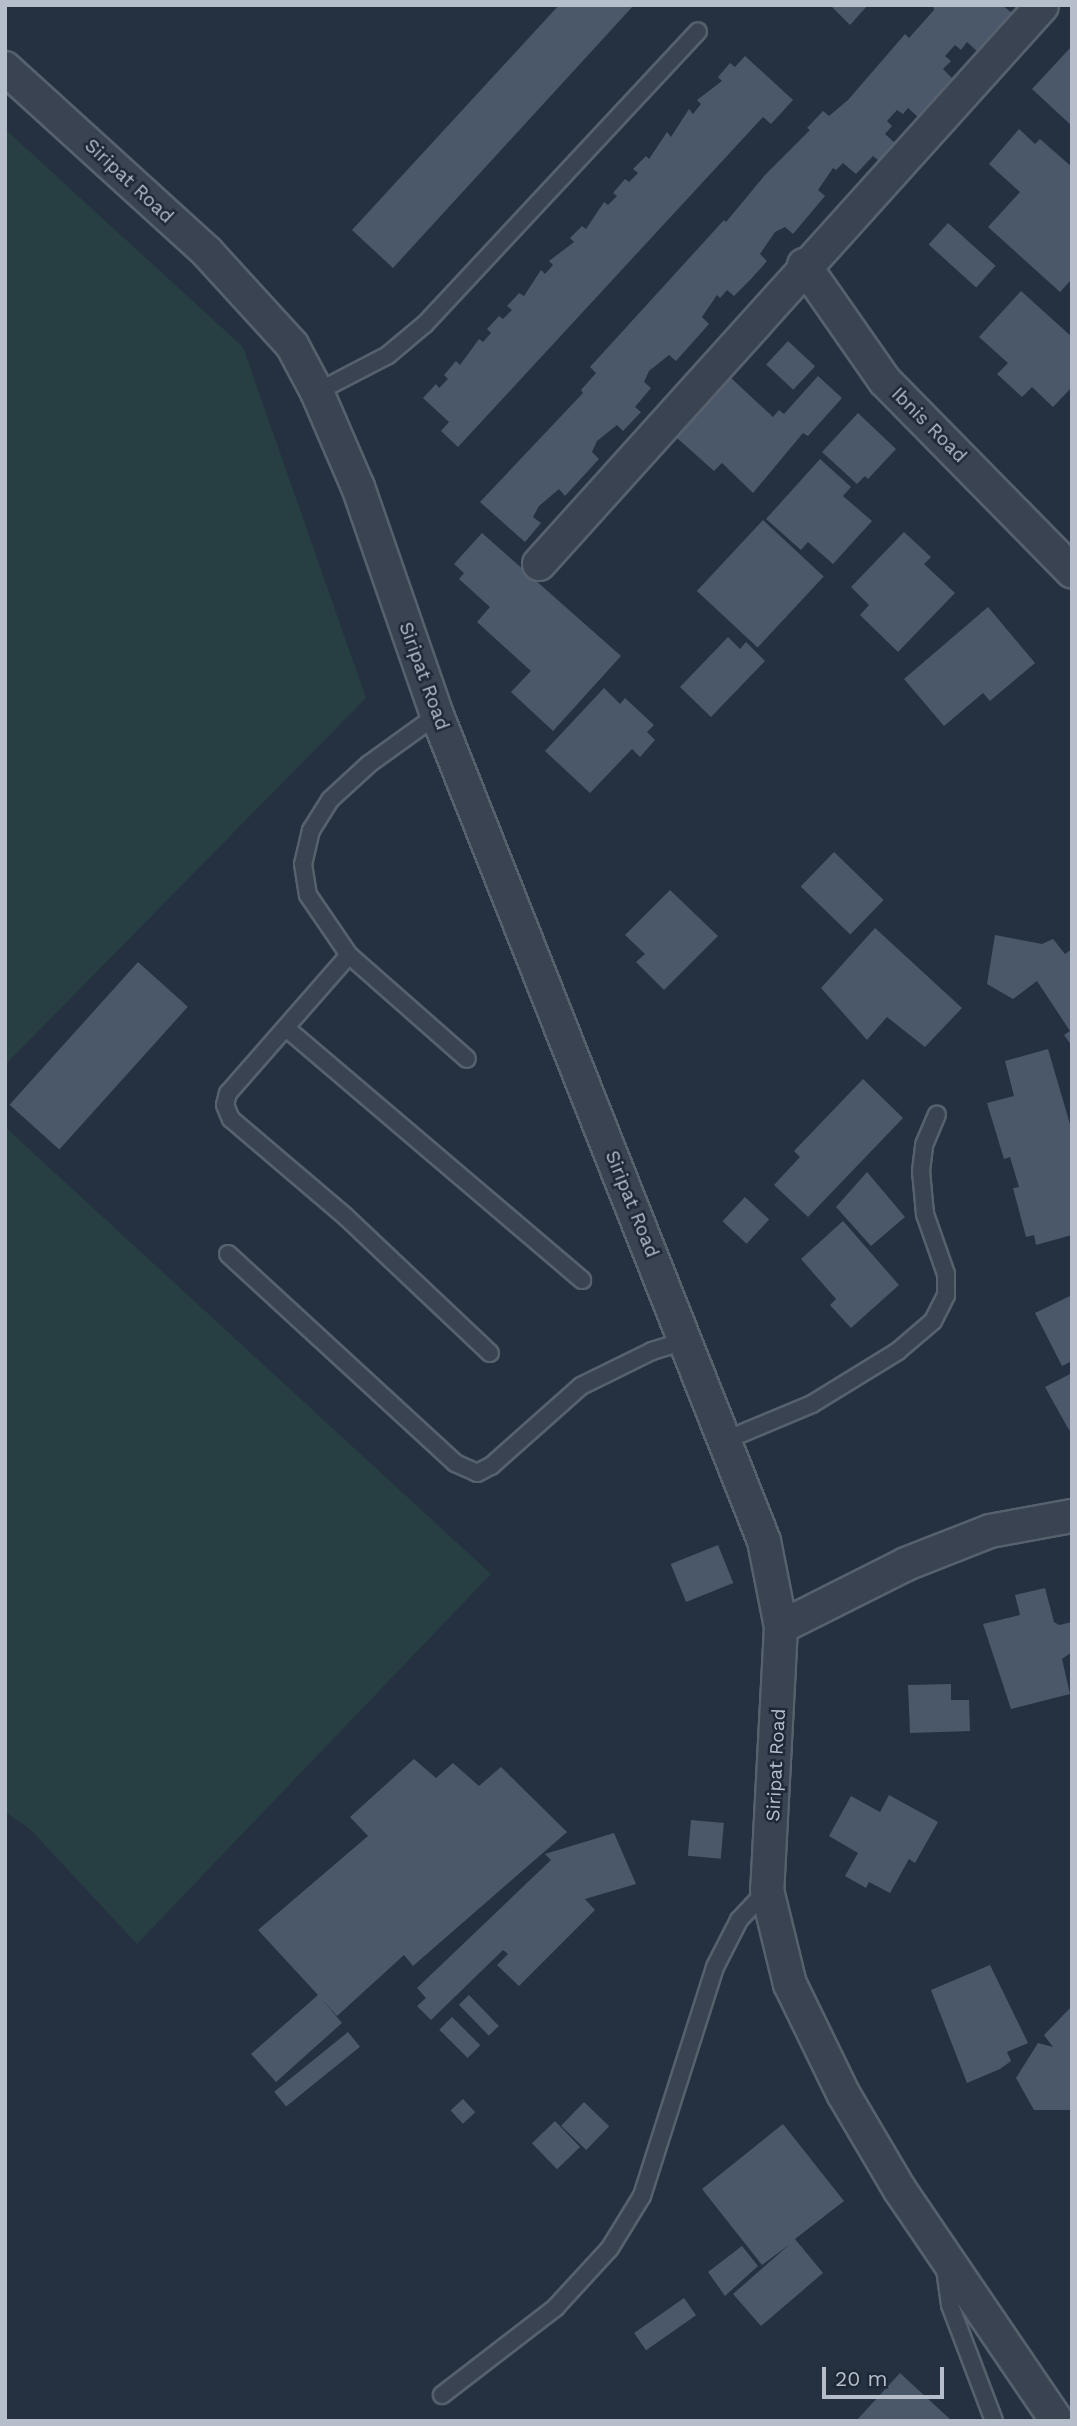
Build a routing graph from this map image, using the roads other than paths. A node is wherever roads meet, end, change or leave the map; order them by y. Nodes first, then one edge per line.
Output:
1 (1042, 6) edge
2 (698, 32) dead end
3 (5, 68) edge
4 (804, 265) junction
5 (317, 392) junction
6 (539, 564) dead end
7 (1072, 571) edge
8 (437, 715) junction
9 (349, 955) junction
10 (286, 1028) junction
11 (467, 1059) dead end
12 (937, 1115) dead end
13 (228, 1254) dead end
14 (582, 1280) dead end
15 (687, 1340) junction
16 (489, 1353) dead end
17 (726, 1440) junction
18 (1072, 1516) edge
19 (781, 1627) junction
20 (767, 1890) junction
21 (942, 2252) junction
22 (442, 2395) dead end
23 (994, 2421) edge
24 (1057, 2421) edge

1 - 4 street
2 - 5 lane
3 - 5 street, Siripat Road
4 - 6 street
4 - 7 street, Ibnis Road
5 - 8 street, Siripat Road
8 - 9 lane
8 - 15 street, Siripat Road
9 - 10 lane
9 - 11 lane
10 - 14 lane
10 - 16 lane
12 - 17 lane
13 - 15 lane
15 - 17 street, Siripat Road
17 - 19 street, Siripat Road
18 - 19 street
19 - 20 street, Siripat Road
20 - 21 street, Siripat Road
20 - 22 lane
21 - 23 lane
21 - 24 street, Siripat Road

